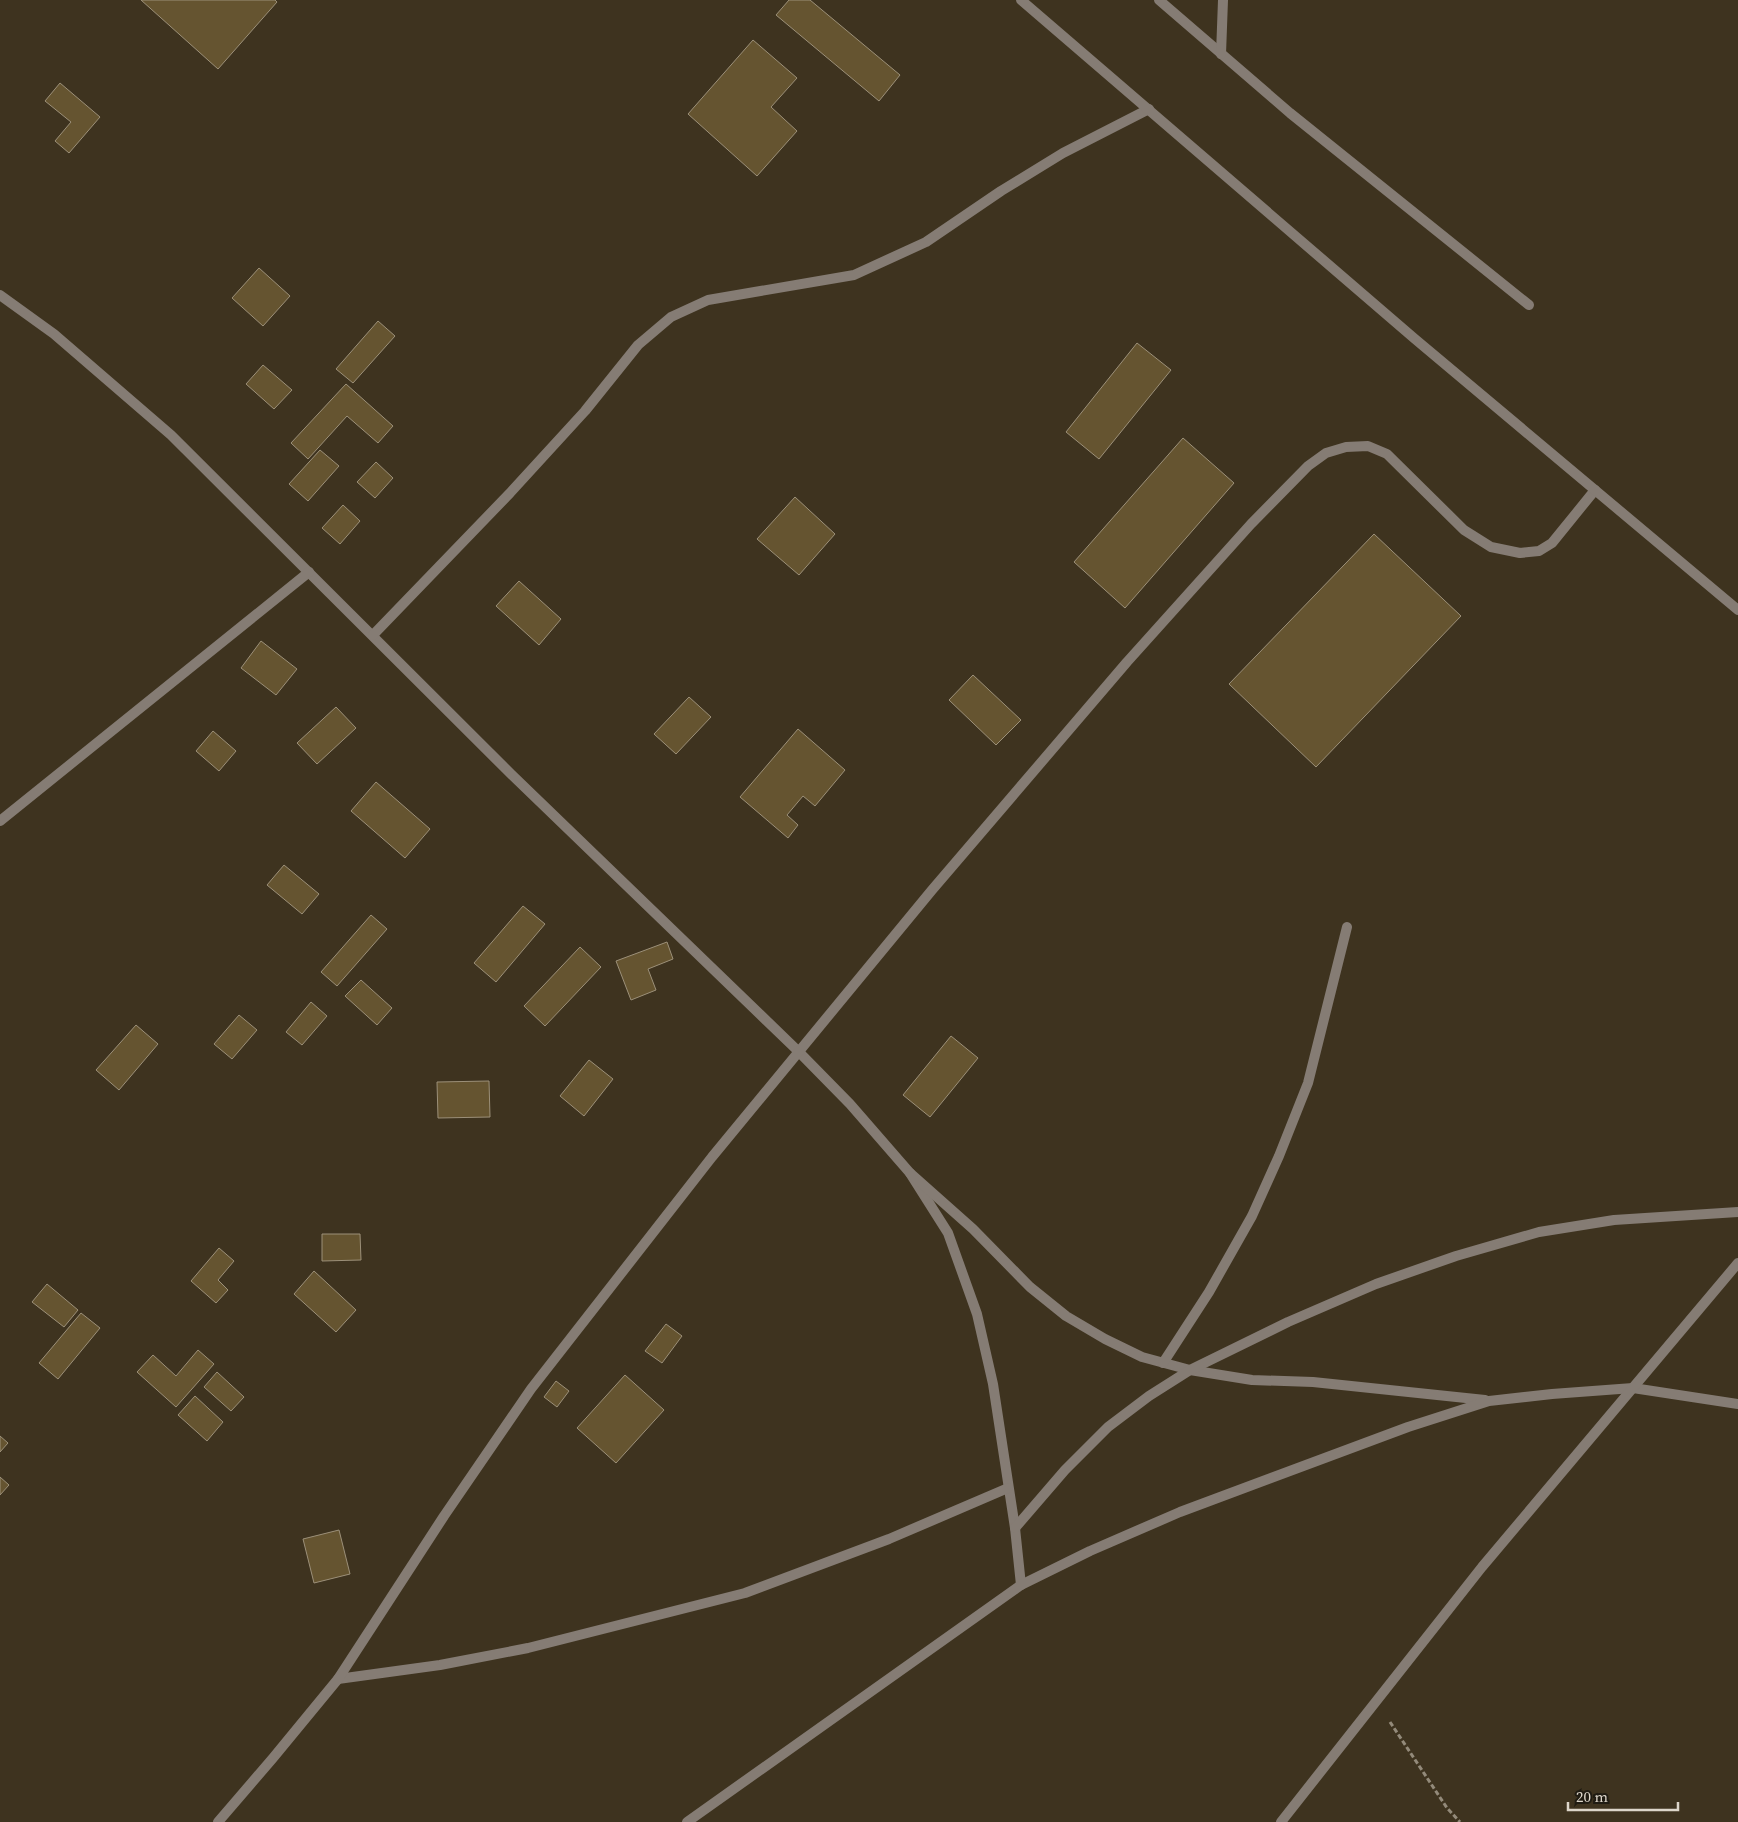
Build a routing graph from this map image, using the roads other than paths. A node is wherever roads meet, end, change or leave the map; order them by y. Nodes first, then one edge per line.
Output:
1 (1022, 0) edge
2 (1159, 0) edge
3 (1223, 0) edge
4 (1221, 54) junction
5 (1149, 109) junction
6 (0, 295) edge
7 (1529, 305) dead end
8 (1595, 490) junction
9 (309, 572) junction
10 (1738, 610) edge
11 (373, 635) junction
12 (0, 821) edge
13 (1347, 927) dead end
14 (798, 1051) junction
15 (910, 1173) junction
16 (1738, 1212) edge
17 (1738, 1263) edge
18 (1163, 1363) junction
19 (1190, 1370) junction
20 (1633, 1388) junction
21 (1489, 1401) junction
22 (1738, 1404) edge
23 (1008, 1488) junction
24 (1015, 1528) junction
25 (1021, 1585) junction
26 (338, 1679) junction
27 (218, 1822) edge
28 (688, 1822) edge
29 (1281, 1822) edge

1 - 5 street
2 - 4 street
3 - 4 street
4 - 7 street
5 - 8 street
5 - 11 street
6 - 9 street
8 - 10 street
8 - 14 street
9 - 11 street
9 - 12 street
11 - 14 street
13 - 18 street
14 - 15 street
14 - 26 street
15 - 18 street
15 - 23 street
16 - 19 street
17 - 20 street
18 - 19 street
19 - 21 street
19 - 24 street
20 - 21 street
20 - 22 street
20 - 29 street
21 - 25 street
23 - 24 street
23 - 26 street
24 - 25 street
25 - 28 street
26 - 27 street

